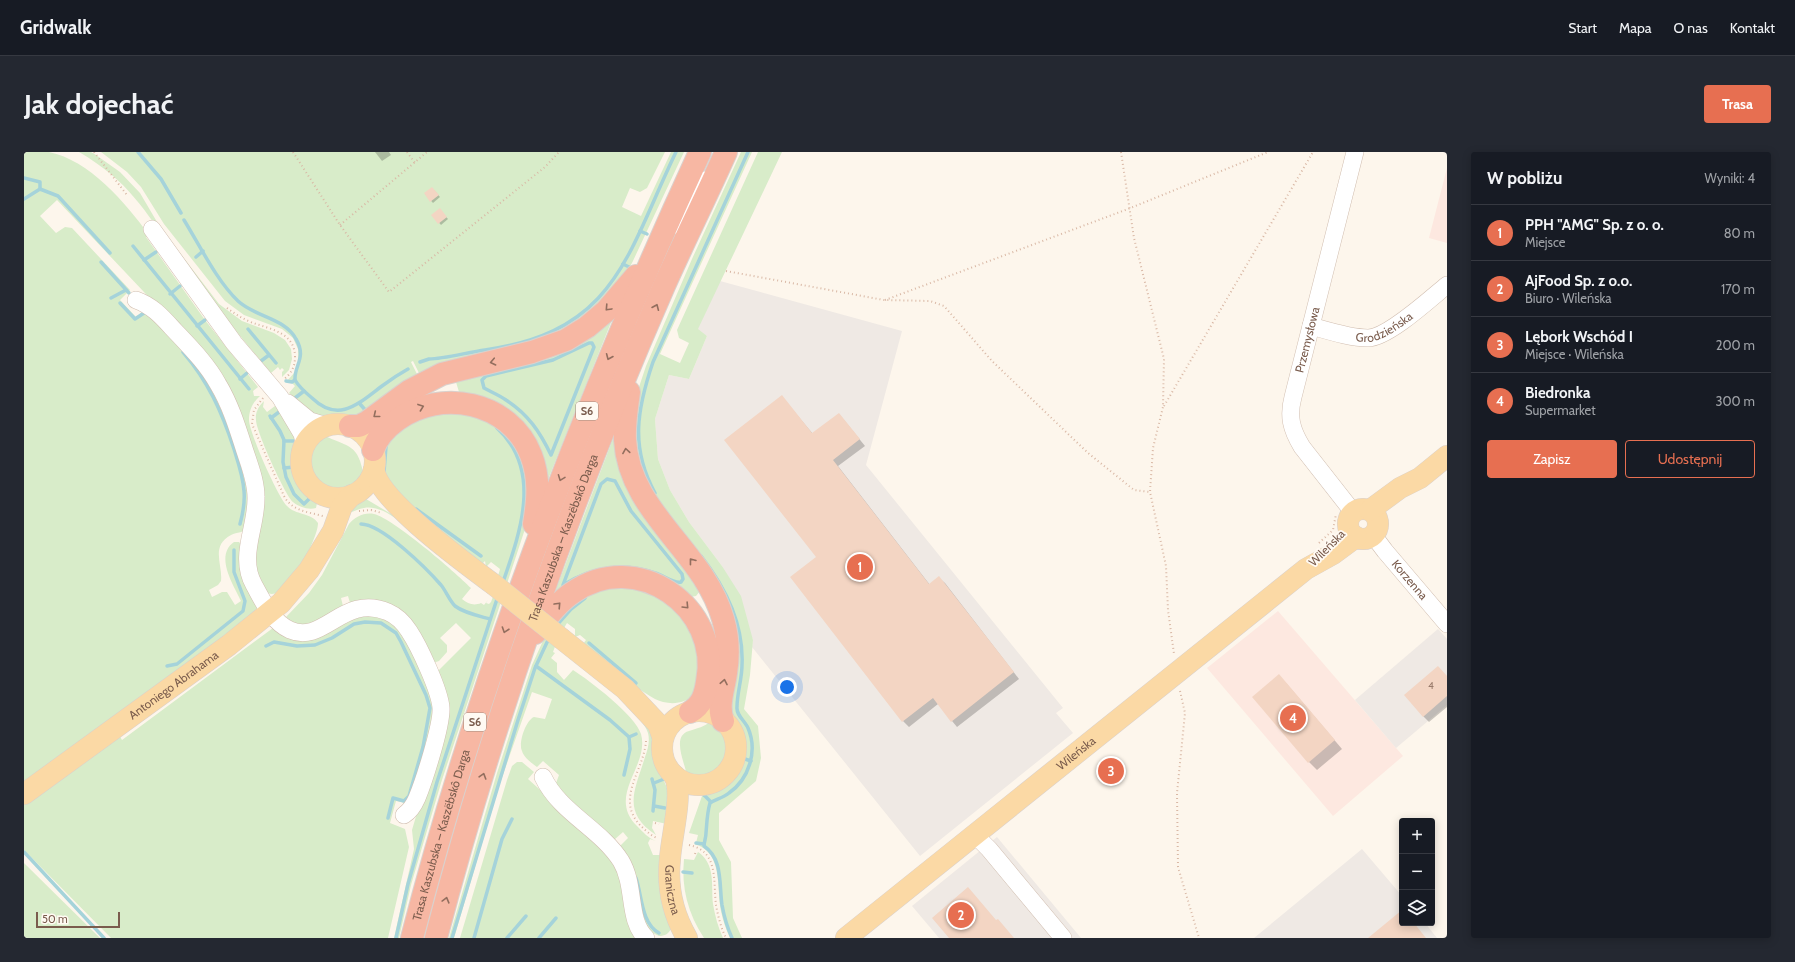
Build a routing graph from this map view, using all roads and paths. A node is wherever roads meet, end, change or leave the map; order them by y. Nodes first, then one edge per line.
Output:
1 (94, 152) edge
2 (293, 152) edge
3 (407, 152) edge
4 (427, 152) edge
5 (559, 152) edge
6 (700, 152) edge
7 (703, 152) edge
8 (725, 152) edge
9 (1121, 152) edge
10 (1268, 152) edge
11 (1313, 152) edge
12 (1355, 152) edge
13 (415, 162) junction
14 (127, 195) dead end
15 (688, 206) junction
16 (1128, 209) junction
17 (340, 225) junction
18 (152, 229) dead end
19 (649, 264) junction
20 (726, 272) dead end
21 (667, 280) junction
22 (1447, 285) edge
23 (136, 300) dead end
24 (884, 300) junction
25 (223, 304) dead end
26 (1311, 326) junction
27 (635, 356) junction
28 (281, 389) junction
29 (1163, 407) junction
30 (327, 426) junction
31 (350, 426) junction
32 (305, 446) junction
33 (1447, 456) edge
34 (374, 460) junction
35 (1150, 492) junction
36 (319, 493) junction
37 (354, 495) junction
38 (414, 522) junction
39 (1363, 523) junction
40 (313, 565) junction
41 (528, 567) junction
42 (270, 612) junction
43 (1446, 622) edge
44 (525, 646) junction
45 (1175, 665) junction
46 (625, 689) junction
47 (686, 714) junction
48 (723, 720) junction
49 (654, 737) junction
50 (674, 775) junction
51 (543, 777) dead end
52 (706, 784) junction
53 (24, 794) edge
54 (404, 816) dead end
55 (975, 835) junction
56 (673, 841) junction
57 (685, 937) edge
58 (412, 938) edge
59 (436, 938) edge
60 (646, 938) edge
61 (726, 938) edge
62 (846, 938) edge
63 (1063, 938) edge
64 (1199, 938) edge

1 - 14 path
2 - 17 path
3 - 13 path
4 - 13 path
5 - 17 path
6 - 19 highway, Trasa Kaszubska – Kaszëbskô Darga / S6
7 - 15 street
8 - 15 street
8 - 21 highway, Trasa Kaszubska – Kaszëbskô Darga / S6
9 - 16 path
10 - 16 path
11 - 29 path
12 - 26 street, Przemysłowa
13 - 17 path
15 - 19 street
15 - 21 street
16 - 24 path
16 - 29 path
18 - 28 street
19 -> 31 highway
19 -> 41 highway, Trasa Kaszubska – Kaszëbskô Darga / S6
20 - 24 path
27 -> 21 highway, Trasa Kaszubska – Kaszëbskô Darga / S6
22 - 26 street, Grodzieńska
23 - 42 street
24 - 35 path
25 - 28 path
26 - 39 street, Przemysłowa
27 - 44 highway, Trasa Kaszubska – Kaszëbskô Darga / S6
48 -> 27 highway
28 - 30 street
28 - 32 street
29 - 35 path
30 - 31 main road
30 - 32 main road
31 - 34 main road
32 - 36 main road
33 - 39 main road, Wileńska
34 - 37 main road
34 - 38 main road
34 -> 41 highway
35 - 45 path
36 - 37 main road
36 - 40 main road, Antoniego Abrahama
37 - 38 main road
37 - 40 main road, Antoniego Abrahama
38 - 46 main road, bridge
39 - 43 street, Korzenna
39 - 45 main road, Wileńska
40 - 42 main road, Antoniego Abrahama
41 -> 58 highway, Trasa Kaszubska – Kaszëbskô Darga / S6
42 - 53 main road, Antoniego Abrahama
42 - 54 street
44 -> 47 highway
59 -> 44 highway, Trasa Kaszubska – Kaszëbskô Darga / S6
45 - 55 main road, Wileńska
45 - 64 path
46 - 47 main road
46 - 49 main road
47 - 48 main road
47 - 49 main road
48 - 52 main road
49 - 50 main road
49 - 56 path
50 - 52 main road
50 - 56 main road, Graniczna
51 - 60 street
52 - 56 main road, Graniczna
55 - 62 main road, Wileńska
55 - 63 street
56 - 57 main road, Graniczna
56 - 61 path

